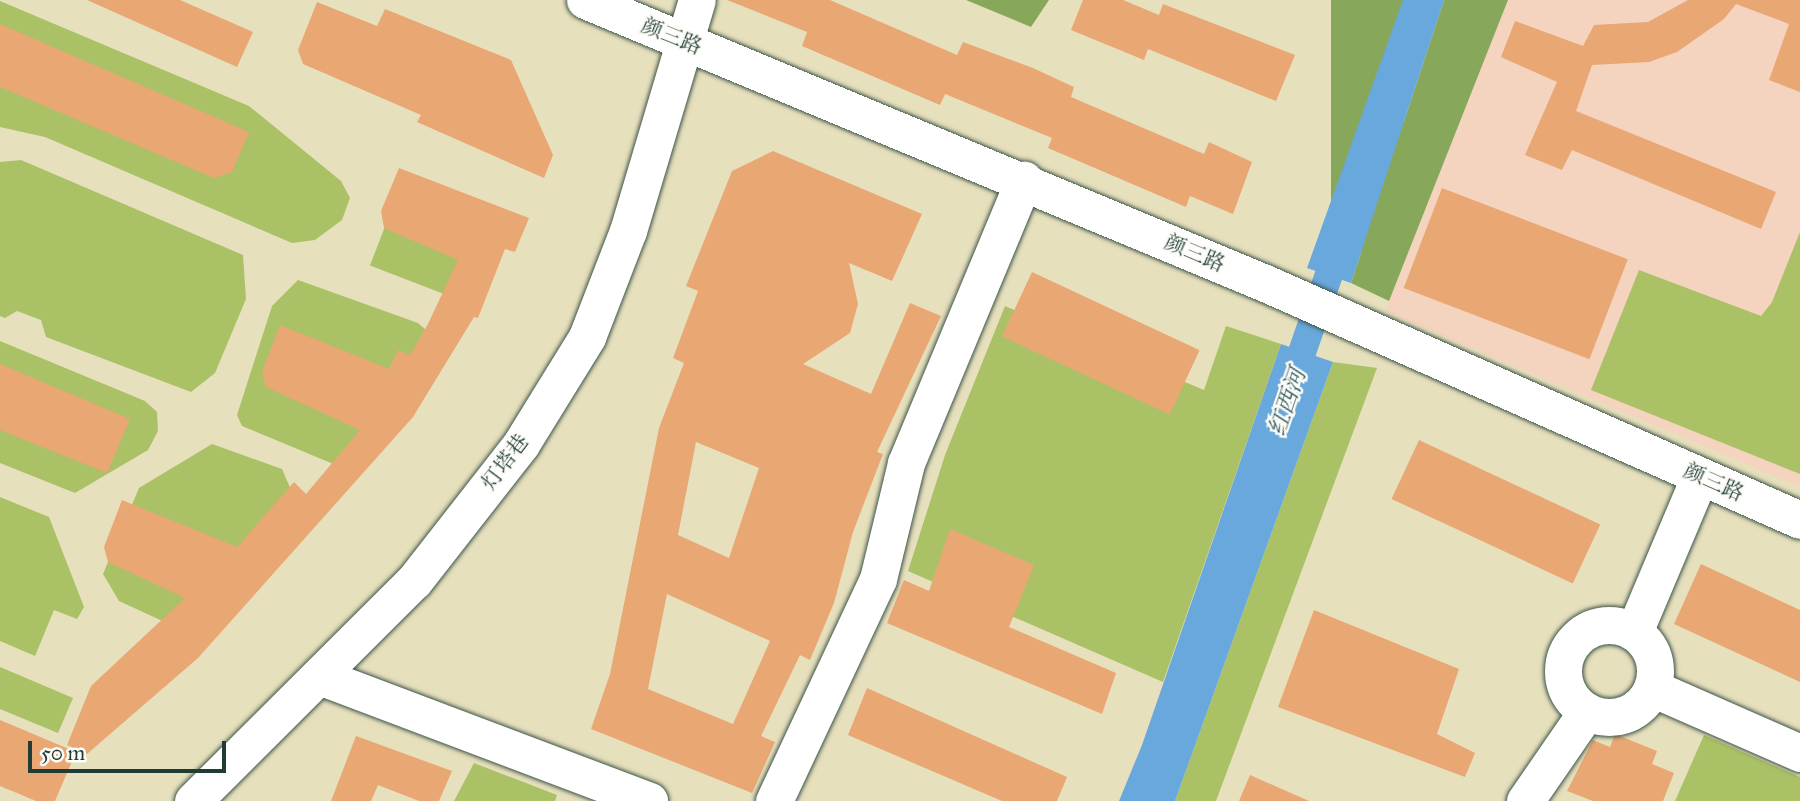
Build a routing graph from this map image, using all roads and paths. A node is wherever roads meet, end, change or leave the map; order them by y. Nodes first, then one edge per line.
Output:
1 (585, 0) edge
2 (698, 0) edge
3 (685, 41) junction
4 (1024, 180) junction
5 (1700, 477) junction
6 (1800, 520) edge
7 (1634, 632) junction
8 (319, 676) junction
9 (1652, 688) junction
10 (1587, 711) junction
11 (1800, 753) edge
12 (193, 801) edge
13 (649, 801) edge
14 (774, 801) edge
15 (1525, 801) edge

1 - 3 street, 颜三路
2 - 3 street, 灯塔巷
3 - 4 street, 颜三路
3 - 8 street, 灯塔巷
4 - 5 street, 颜三路
4 - 14 street
5 - 6 street, 颜三路
5 - 7 street
7 - 9 street
7 - 10 street
8 - 12 street, 灯塔巷
8 - 13 street
9 - 10 street
9 - 11 street
10 - 15 street

